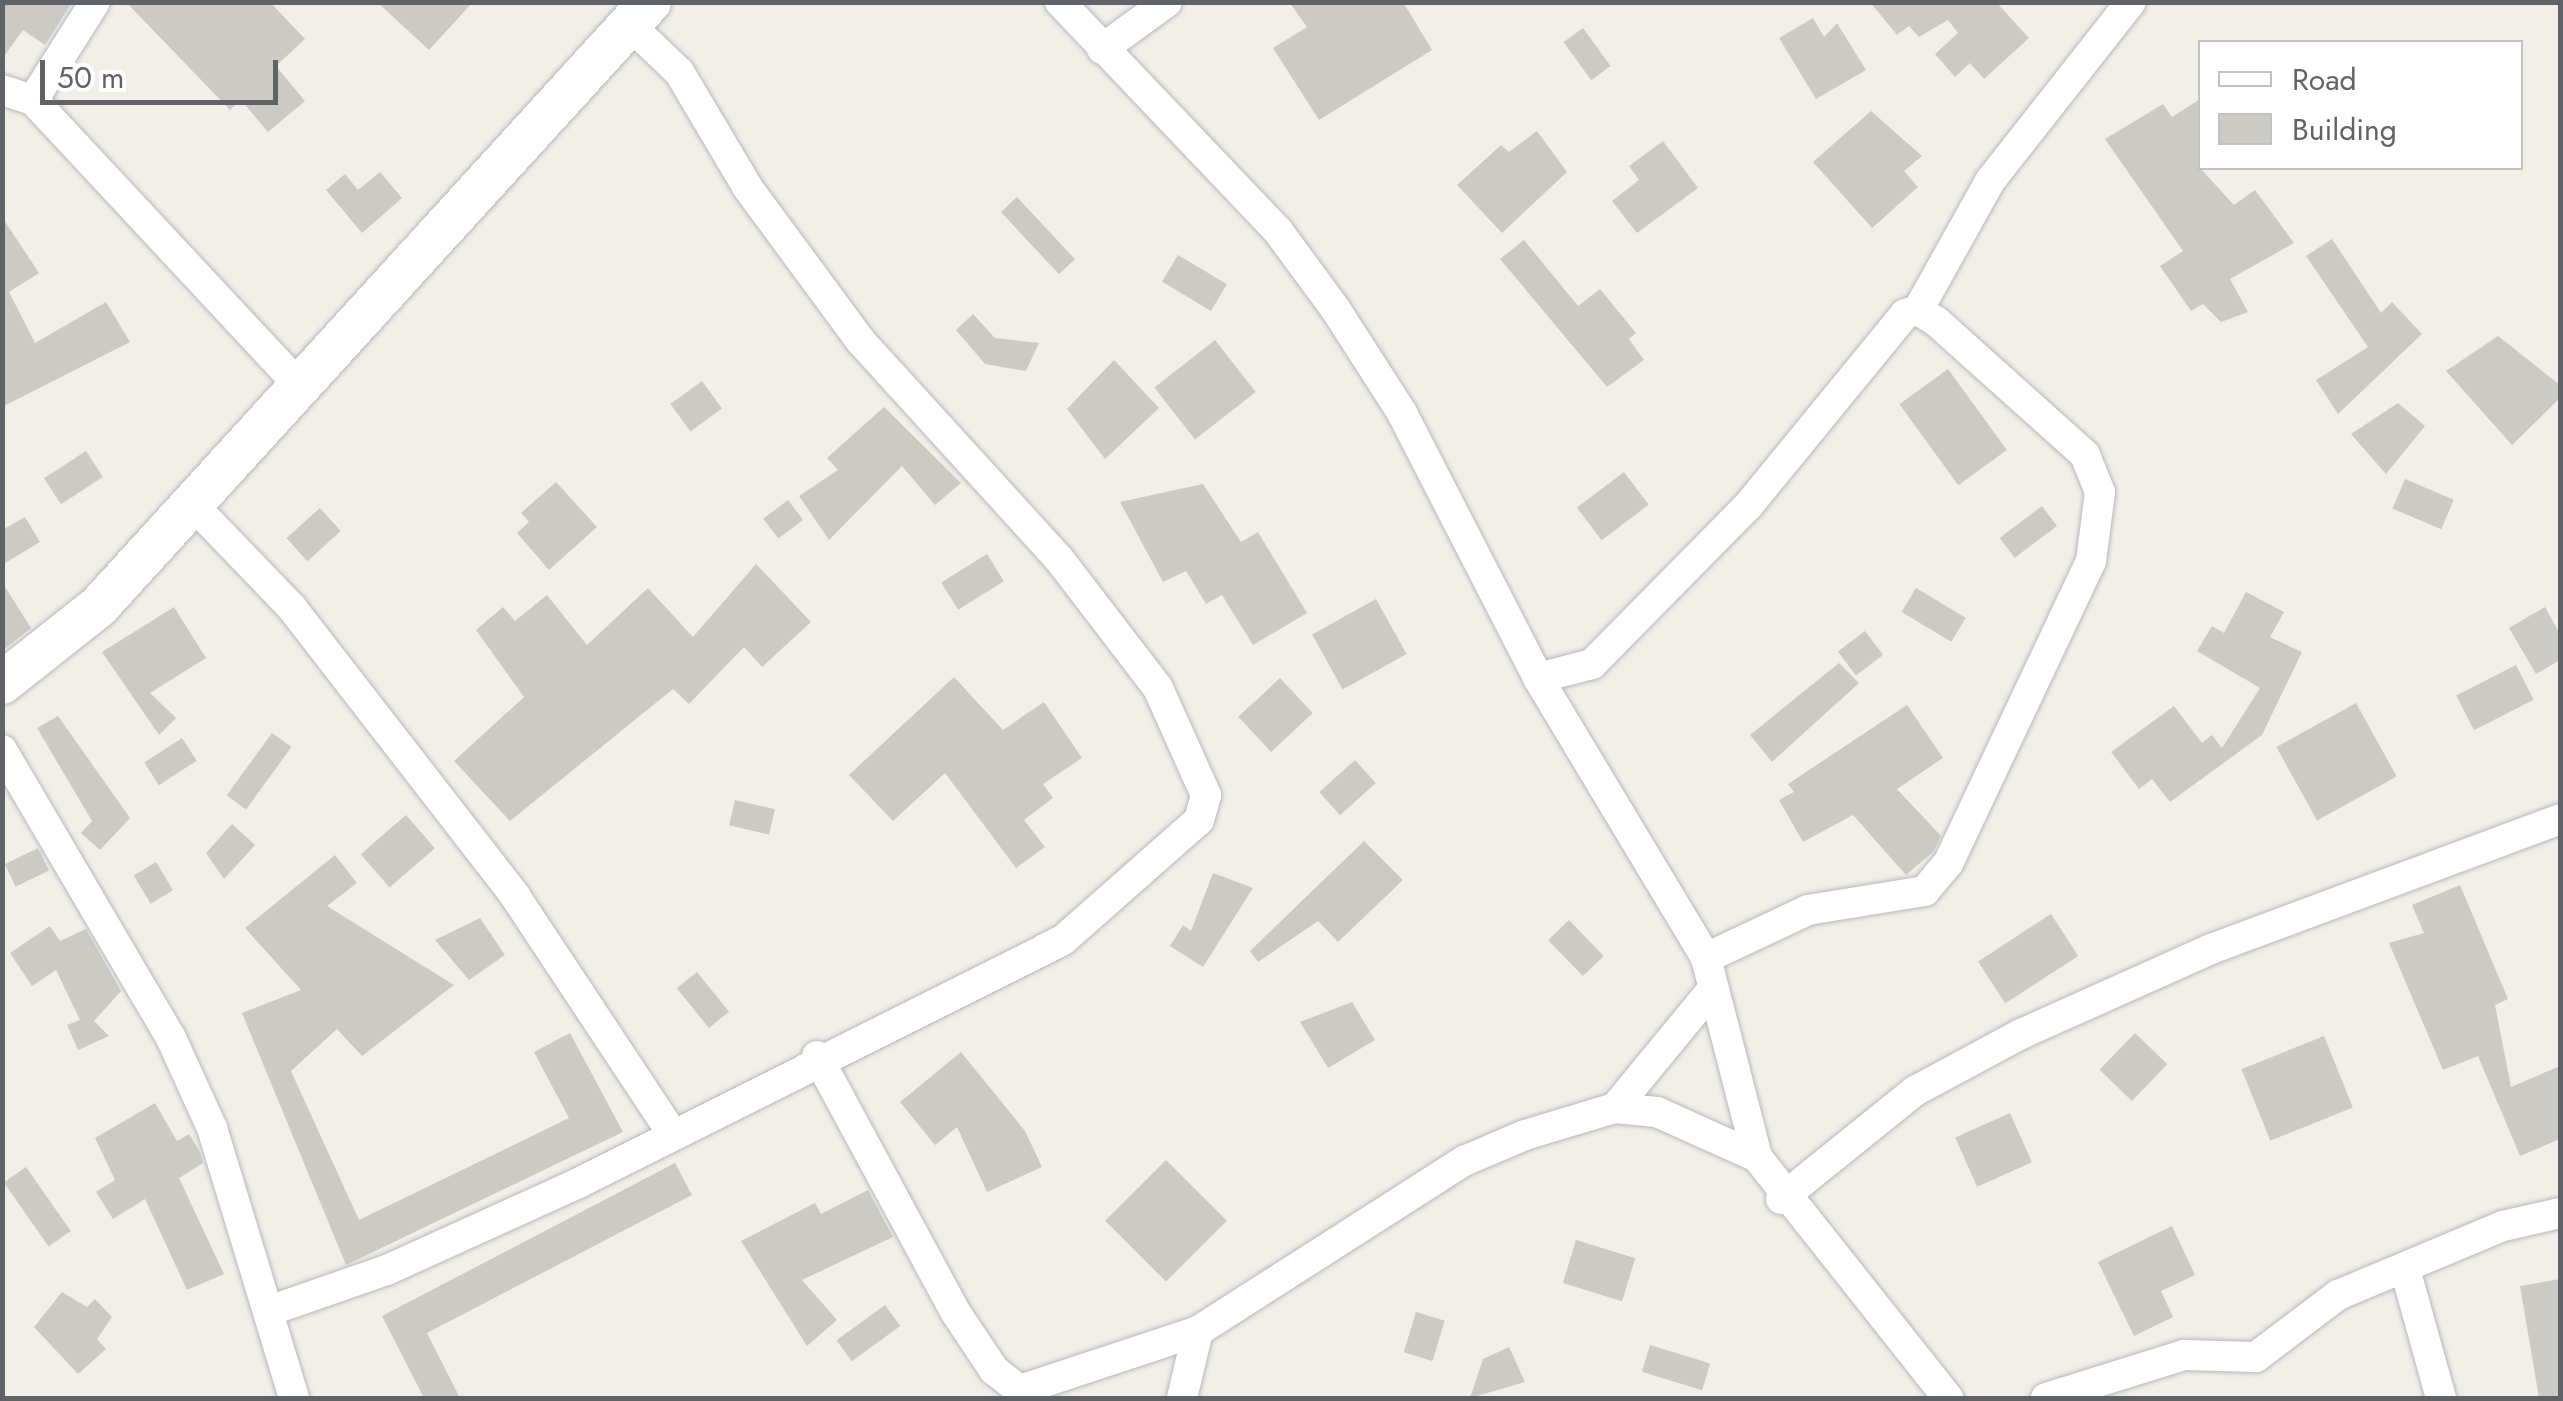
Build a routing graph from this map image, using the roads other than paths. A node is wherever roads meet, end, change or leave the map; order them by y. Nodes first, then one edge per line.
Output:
1 (95, 2) edge
2 (1060, 2) edge
3 (1166, 2) edge
4 (2131, 2) edge
5 (640, 14) edge
6 (1102, 49) junction
7 (12, 95) edge
8 (1918, 310) junction
9 (302, 388) junction
10 (194, 506) junction
11 (1538, 678) junction
12 (2, 683) edge
13 (2, 750) edge
14 (2560, 819) edge
15 (1706, 958) junction
16 (1712, 990) junction
17 (817, 1056) junction
18 (1615, 1108) junction
19 (670, 1130) junction
20 (1757, 1157) junction
21 (1781, 1198) junction
22 (2560, 1213) edge
23 (2405, 1268) junction
24 (269, 1311) junction
25 (1198, 1331) junction
26 (294, 1398) edge
27 (1182, 1398) edge
28 (1948, 1398) edge
29 (1958, 1398) edge
30 (2046, 1398) edge
31 (2441, 1398) edge

1 - 7 street
2 - 6 street
3 - 6 street
4 - 8 street
5 - 9 main road
5 - 17 street
6 - 11 street
7 - 9 street
8 - 11 street
8 - 15 street
9 - 10 main road
10 - 12 main road
10 - 19 street
11 - 15 street
13 - 24 street
14 - 21 street
15 - 16 street
16 - 18 street
16 - 20 street
17 - 19 street
17 - 25 street
18 - 20 street
18 - 25 street
19 - 24 street
20 - 21 street
21 - 28 street
22 - 23 street
23 - 30 street
23 - 31 street
24 - 26 street
25 - 27 street
28 - 29 street

